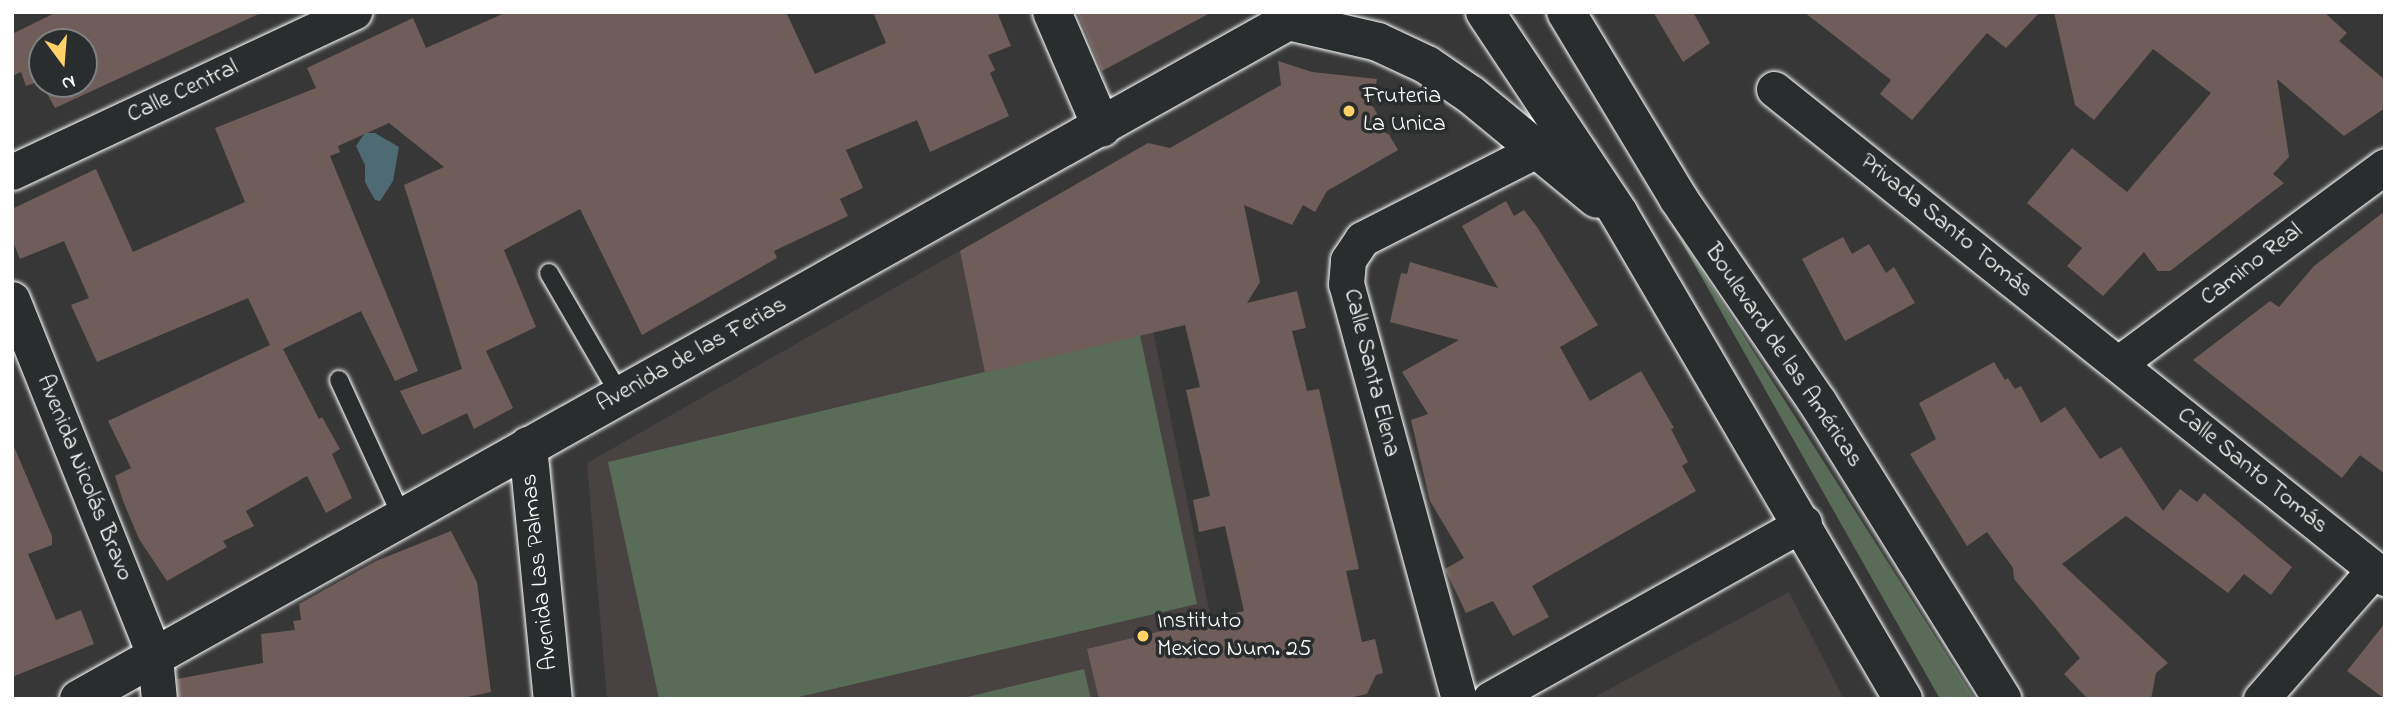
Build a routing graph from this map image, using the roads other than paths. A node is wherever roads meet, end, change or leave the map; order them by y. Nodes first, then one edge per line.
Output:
1 (354, 12) edge
2 (1052, 12) edge
3 (1485, 12) edge
4 (1566, 12) edge
5 (1595, 12) edge
6 (1296, 17) edge
7 (1774, 89) dead end
8 (1620, 101) junction
9 (1102, 128) junction
10 (1537, 150) junction
11 (2385, 166) edge
12 (12, 172) edge
13 (1619, 214) junction
14 (549, 273) dead end
15 (12, 299) edge
16 (2119, 363) junction
17 (340, 380) dead end
18 (620, 395) junction
19 (528, 446) junction
20 (402, 517) junction
21 (1804, 523) junction
22 (2379, 574) edge
23 (155, 657) junction
24 (79, 699) edge
25 (159, 699) edge
26 (553, 699) edge
27 (1459, 699) edge
28 (1490, 699) edge
29 (1903, 699) edge
30 (2002, 699) edge
31 (2261, 699) edge

1 - 12 street, Calle Central
2 - 9 main road
3 - 13 main road
4 - 8 main road, Boulevard de las Américas
5 - 8 main road
6 - 9 main road, Avenida de las Ferias
6 - 10 main road
7 - 16 street, Privada Santo Tomás
8 - 30 main road, Boulevard de las Américas
9 - 18 main road, Avenida de las Ferias
10 - 13 main road
10 - 27 street, Calle Santa Elena
11 - 16 street, Camino Real
13 - 21 main road
14 - 18 lane
15 - 23 street, Avenida Nicolás Bravo
16 - 22 street, Calle Santo Tomás
17 - 20 lane
18 - 19 main road, Avenida de las Ferias
19 - 20 main road, Avenida de las Ferias
19 - 26 main road, Avenida Las Palmas
20 - 23 main road, Avenida de las Ferias
21 - 28 street
21 - 29 main road
22 - 31 street
23 - 24 main road, Avenida de las Ferias
23 - 25 street, Avenida Nicolás Bravo

